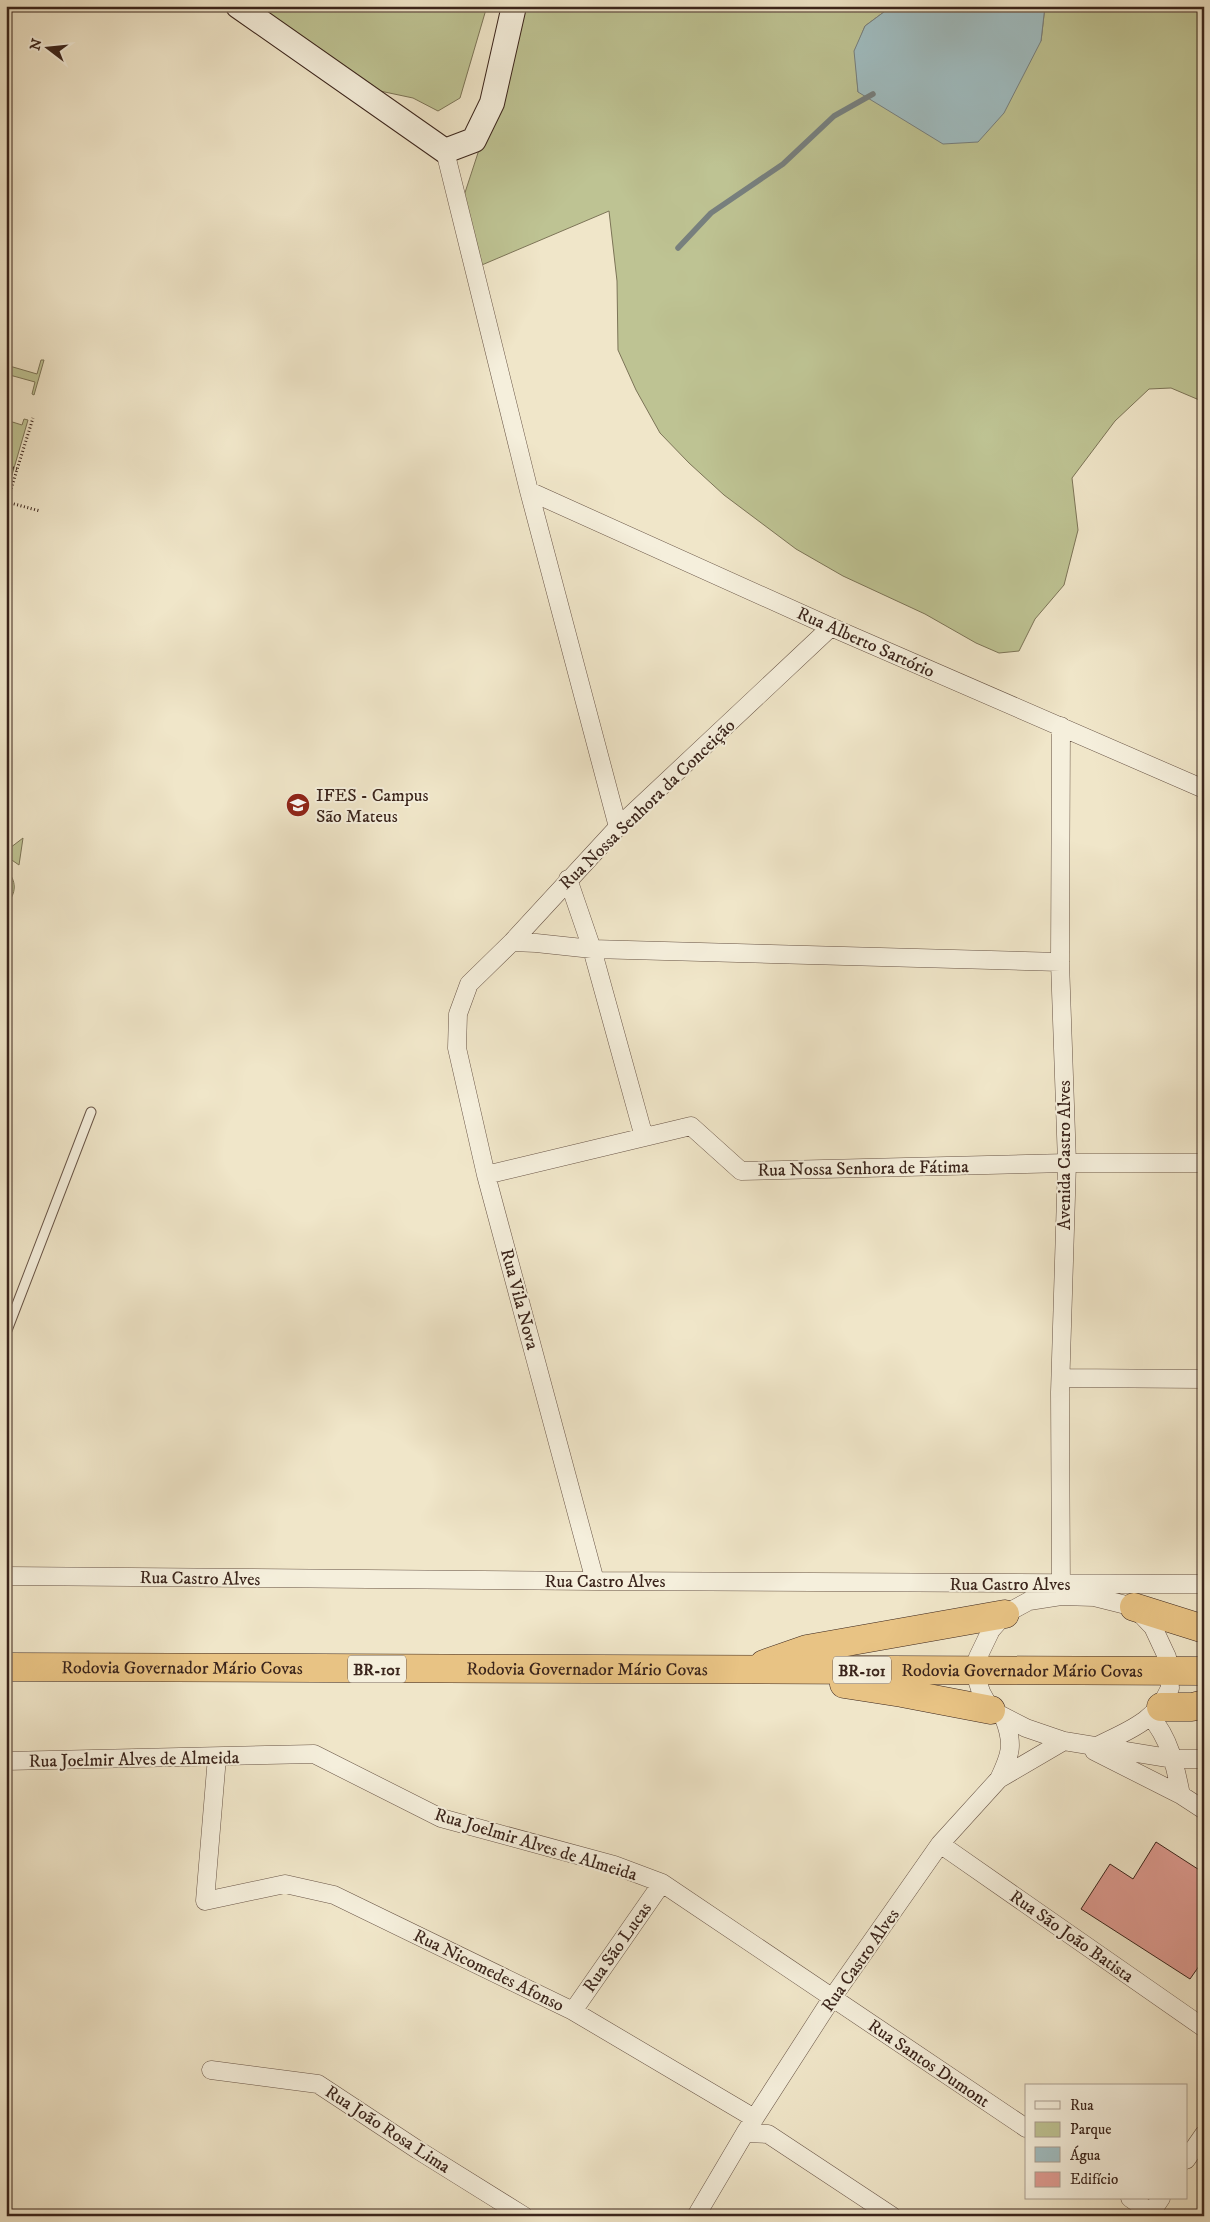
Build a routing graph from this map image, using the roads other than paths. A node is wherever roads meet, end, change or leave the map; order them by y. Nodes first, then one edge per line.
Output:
1 (238, 6) edge
2 (514, 6) edge
3 (445, 151) junction
4 (529, 491) junction
5 (831, 627) junction
6 (1061, 726) junction
7 (1204, 789) edge
8 (618, 827) junction
9 (568, 879) junction
10 (512, 942) junction
11 (592, 949) junction
12 (1060, 962) junction
13 (458, 1014) joint
14 (91, 1112) dead end
15 (644, 1137) junction
16 (1067, 1163) junction
17 (1204, 1163) edge
18 (486, 1175) junction
19 (6, 1333) edge
20 (1060, 1378) junction
21 (1204, 1380) edge
22 (6, 1576) edge
23 (595, 1582) junction
24 (1204, 1584) edge
25 (1060, 1590) junction
26 (1134, 1607) junction
27 (1005, 1614) junction
28 (1204, 1629) edge
29 (6, 1667) edge
30 (749, 1670) junction
31 (974, 1670) junction
32 (1169, 1671) junction
33 (1204, 1671) edge
34 (1204, 1704) edge
35 (1156, 1711) junction
36 (997, 1714) junction
37 (1081, 1744) junction
38 (217, 1757) junction
39 (1174, 1759) junction
40 (1204, 1759) edge
41 (6, 1761) edge
42 (1000, 1779) junction
43 (1181, 1794) junction
44 (1204, 1810) edge
45 (940, 1844) junction
46 (662, 1883) junction
47 (832, 1998) junction
48 (573, 2011) junction
49 (1204, 2028) edge
50 (211, 2070) dead end
51 (750, 2125) junction
52 (1025, 2127) edge
53 (1204, 2134) edge
54 (1188, 2157) edge
55 (1134, 2200) edge
56 (1154, 2211) edge
57 (524, 2216) edge
58 (696, 2216) edge
59 (892, 2216) edge

1 - 3 main road
2 - 3 main road
3 - 4 street
4 - 5 street, Rua Alberto Sartório
4 - 8 street
5 - 6 street, Rua Alberto Sartório
5 - 8 street, Rua Nossa Senhora da Conceição
6 - 7 street, Rua Alberto Sartório
6 - 12 street, Avenida Castro Alves
8 - 9 street, Rua Nossa Senhora da Conceição
9 - 10 street, Rua Nossa Senhora da Conceição
9 - 11 street
10 - 11 street
10 - 13 street, Rua Nossa Senhora da Conceição
11 - 12 street
11 - 15 street
12 - 16 street, Avenida Castro Alves
13 - 18 street, Rua Vila Nova
14 - 19 lane
15 - 16 street, Rua Nossa Senhora de Fátima
15 - 18 street, Rua Nossa Senhora de Fátima
16 - 17 street, Rua Nossa Senhora de Fátima
16 - 20 street, Avenida Castro Alves
18 - 23 street, Rua Vila Nova
20 - 21 street
20 - 25 street, Avenida Castro Alves
22 - 23 street, Rua Castro Alves
23 - 25 street, Rua Castro Alves
24 - 25 street, Rua Castro Alves
25 - 26 street
25 - 27 street
26 - 28 highway
26 - 32 street
27 - 30 highway
27 - 31 street
29 - 30 highway, Rodovia Governador Mário Covas / BR-101
30 - 31 highway, Rodovia Governador Mário Covas / BR-101
30 - 36 highway
31 - 32 highway, Rodovia Governador Mário Covas / BR-101
31 - 36 street
32 - 33 highway, Rodovia Governador Mário Covas / BR-101
32 - 35 street, Rodovia Governador Mário Covas
34 - 35 highway
35 - 37 street
35 - 39 street
36 - 37 street
36 - 42 street
37 - 39 street
37 - 42 street, Rua Castro Alves
37 - 43 street
38 - 41 street, Rua Joelmir Alves de Almeida
38 - 46 street, Rua Joelmir Alves de Almeida
38 - 48 street, Rua Nicomedes Afonso
39 - 40 street
39 - 43 street
42 - 45 street, Rua Castro Alves
43 - 44 street
45 - 47 street, Rua Castro Alves
45 - 49 street, Rua São João Batista
46 - 47 street, Rua Joelmir Alves de Almeida
46 - 48 street, Rua São Lucas
47 - 51 street, Rua Castro Alves
47 - 52 street, Rua Santos Dumont
48 - 51 street, Rua Nicomedes Afonso
50 - 57 street, Rua João Rosa Lima
51 - 58 street, Rua Castro Alves
51 - 59 street
53 - 54 street
55 - 56 street

